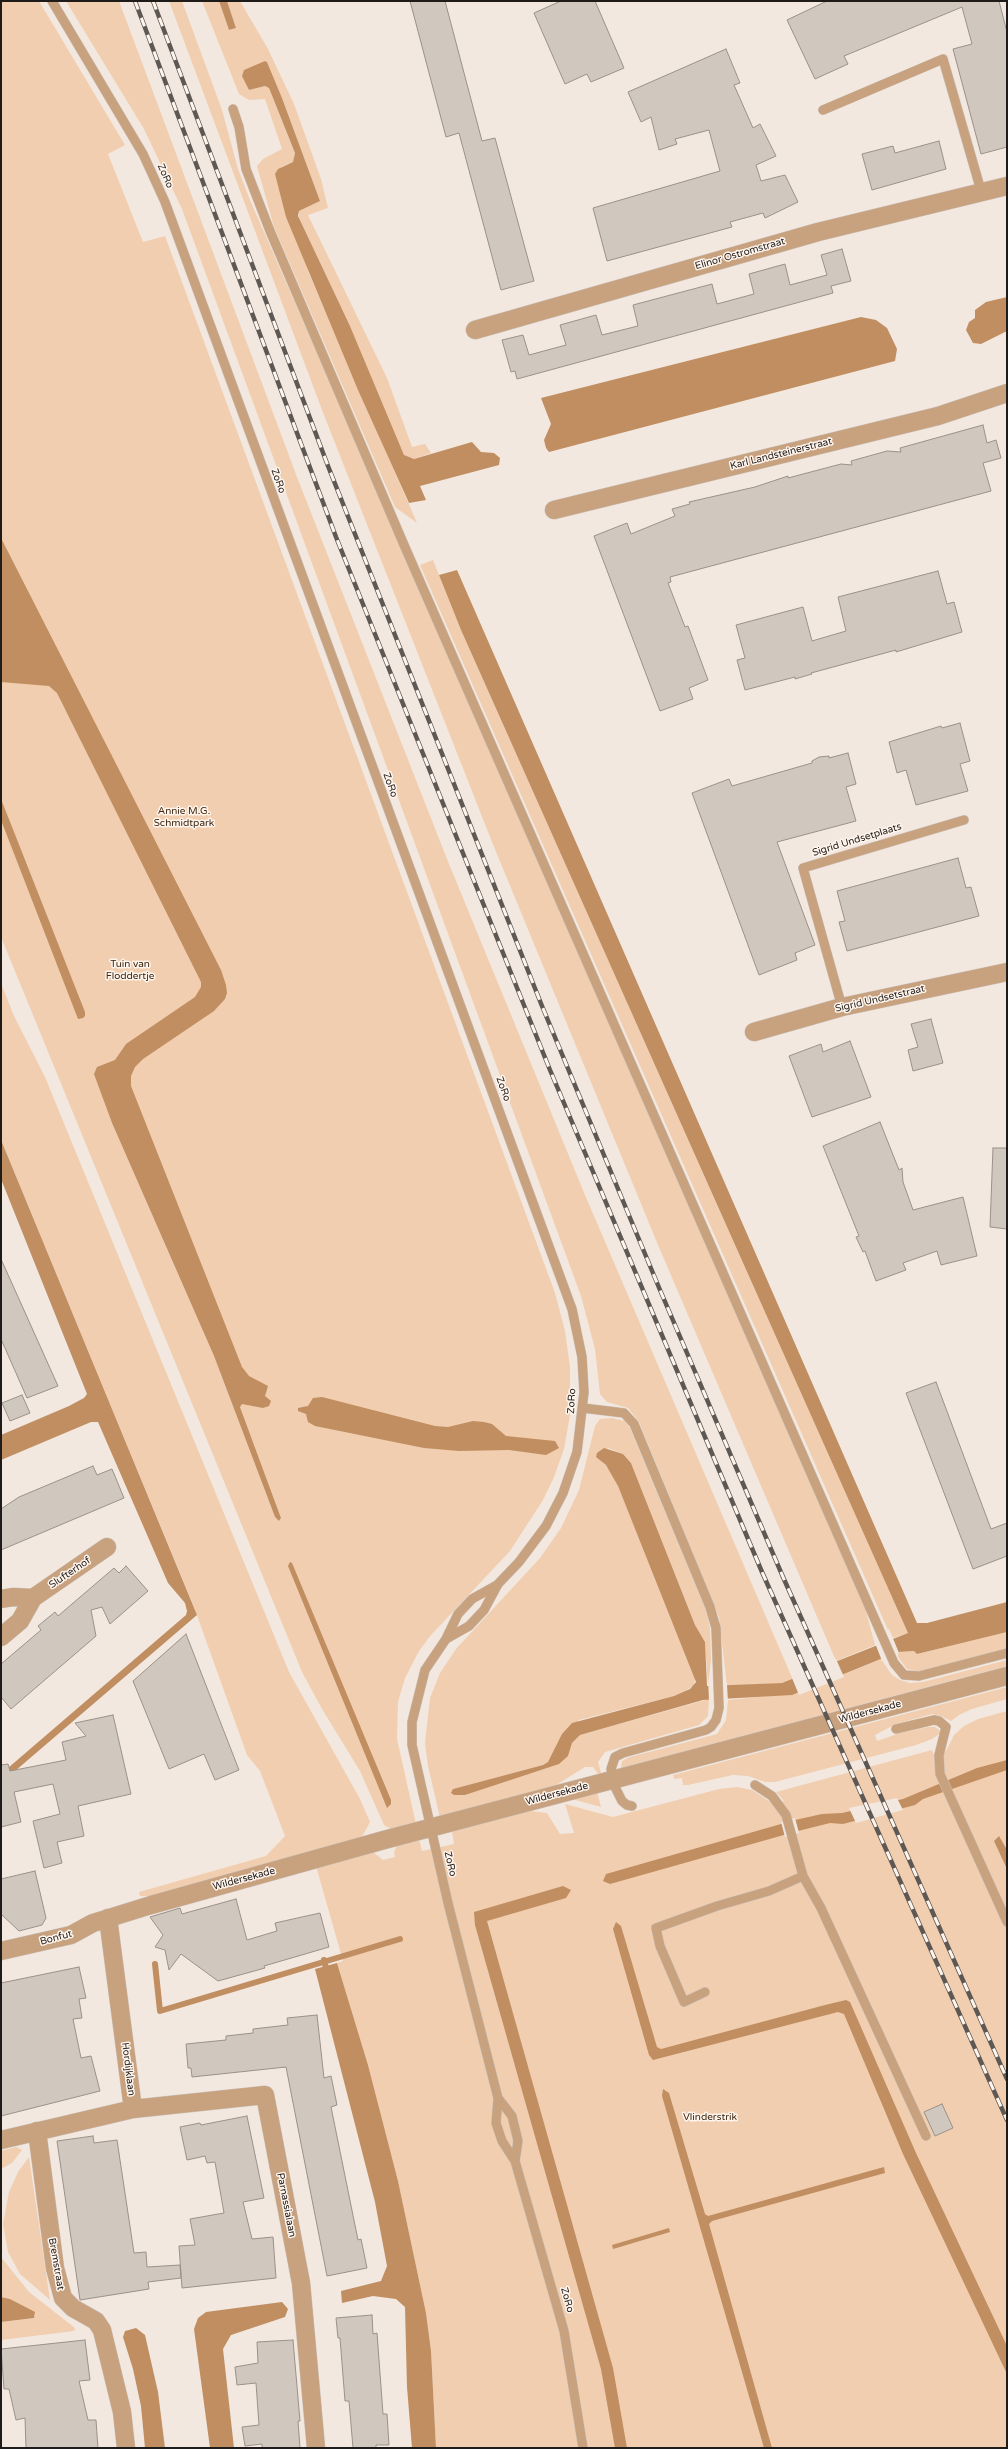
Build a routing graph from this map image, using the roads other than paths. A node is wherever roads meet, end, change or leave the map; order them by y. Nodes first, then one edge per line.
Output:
1 (52, 1) edge
2 (233, 109) dead end
3 (823, 110) dead end
4 (1007, 186) edge
5 (982, 194) junction
6 (474, 330) dead end
7 (1007, 394) edge
8 (554, 510) dead end
9 (964, 820) dead end
10 (1007, 972) edge
11 (842, 1007) junction
12 (754, 1032) dead end
13 (583, 1408) junction
14 (107, 1548) dead end
15 (498, 1584) junction
16 (33, 1598) junction
17 (1, 1600) edge
18 (1, 1637) edge
19 (446, 1639) junction
20 (1007, 1654) edge
21 (1007, 1676) edge
22 (896, 1729) dead end
23 (614, 1779) junction
24 (755, 1785) dead end
25 (632, 1806) dead end
26 (430, 1829) junction
27 (803, 1876) junction
28 (108, 1918) junction
29 (1007, 1922) edge
30 (1, 1951) edge
31 (705, 1992) dead end
32 (498, 2098) junction
33 (133, 2109) junction
34 (37, 2131) junction
35 (926, 2136) dead end
36 (1, 2140) edge
37 (515, 2161) junction
38 (126, 2448) edge
39 (316, 2448) edge
40 (583, 2448) edge

1 - 13 lane, ZoRo
2 - 20 lane
3 - 5 lane
4 - 5 street, Elinor Ostromstraat
5 - 6 street, Elinor Ostromstraat
7 - 8 street, Karl Landsteinerstraat
9 - 11 lane, Sigrid Undsetplaats
10 - 11 street, Sigrid Undsetstraat
11 - 12 street, Sigrid Undsetstraat
13 - 15 lane, ZoRo
13 - 23 lane
14 - 16 street, Slufterhof
15 - 19 lane, ZoRo
15 - 19 lane, ZoRo
16 - 17 street
16 - 18 street, Slufterhof
19 - 26 lane, ZoRo
21 - 23 street, Wildersekade
22 - 29 lane
23 - 25 lane
23 - 26 street, Wildersekade
24 - 27 lane
26 - 28 street, Wildersekade
26 - 32 lane, ZoRo
27 - 31 lane
27 - 35 lane
28 - 30 street, Bonfut
28 - 33 street, Hordijklaan
32 - 37 lane, ZoRo
32 - 37 lane, ZoRo
33 - 34 street, Hordijklaan
33 - 39 street, Parnassialaan
34 - 36 street, Hordijklaan
34 - 38 street, Bremstraat
37 - 40 lane, ZoRo

